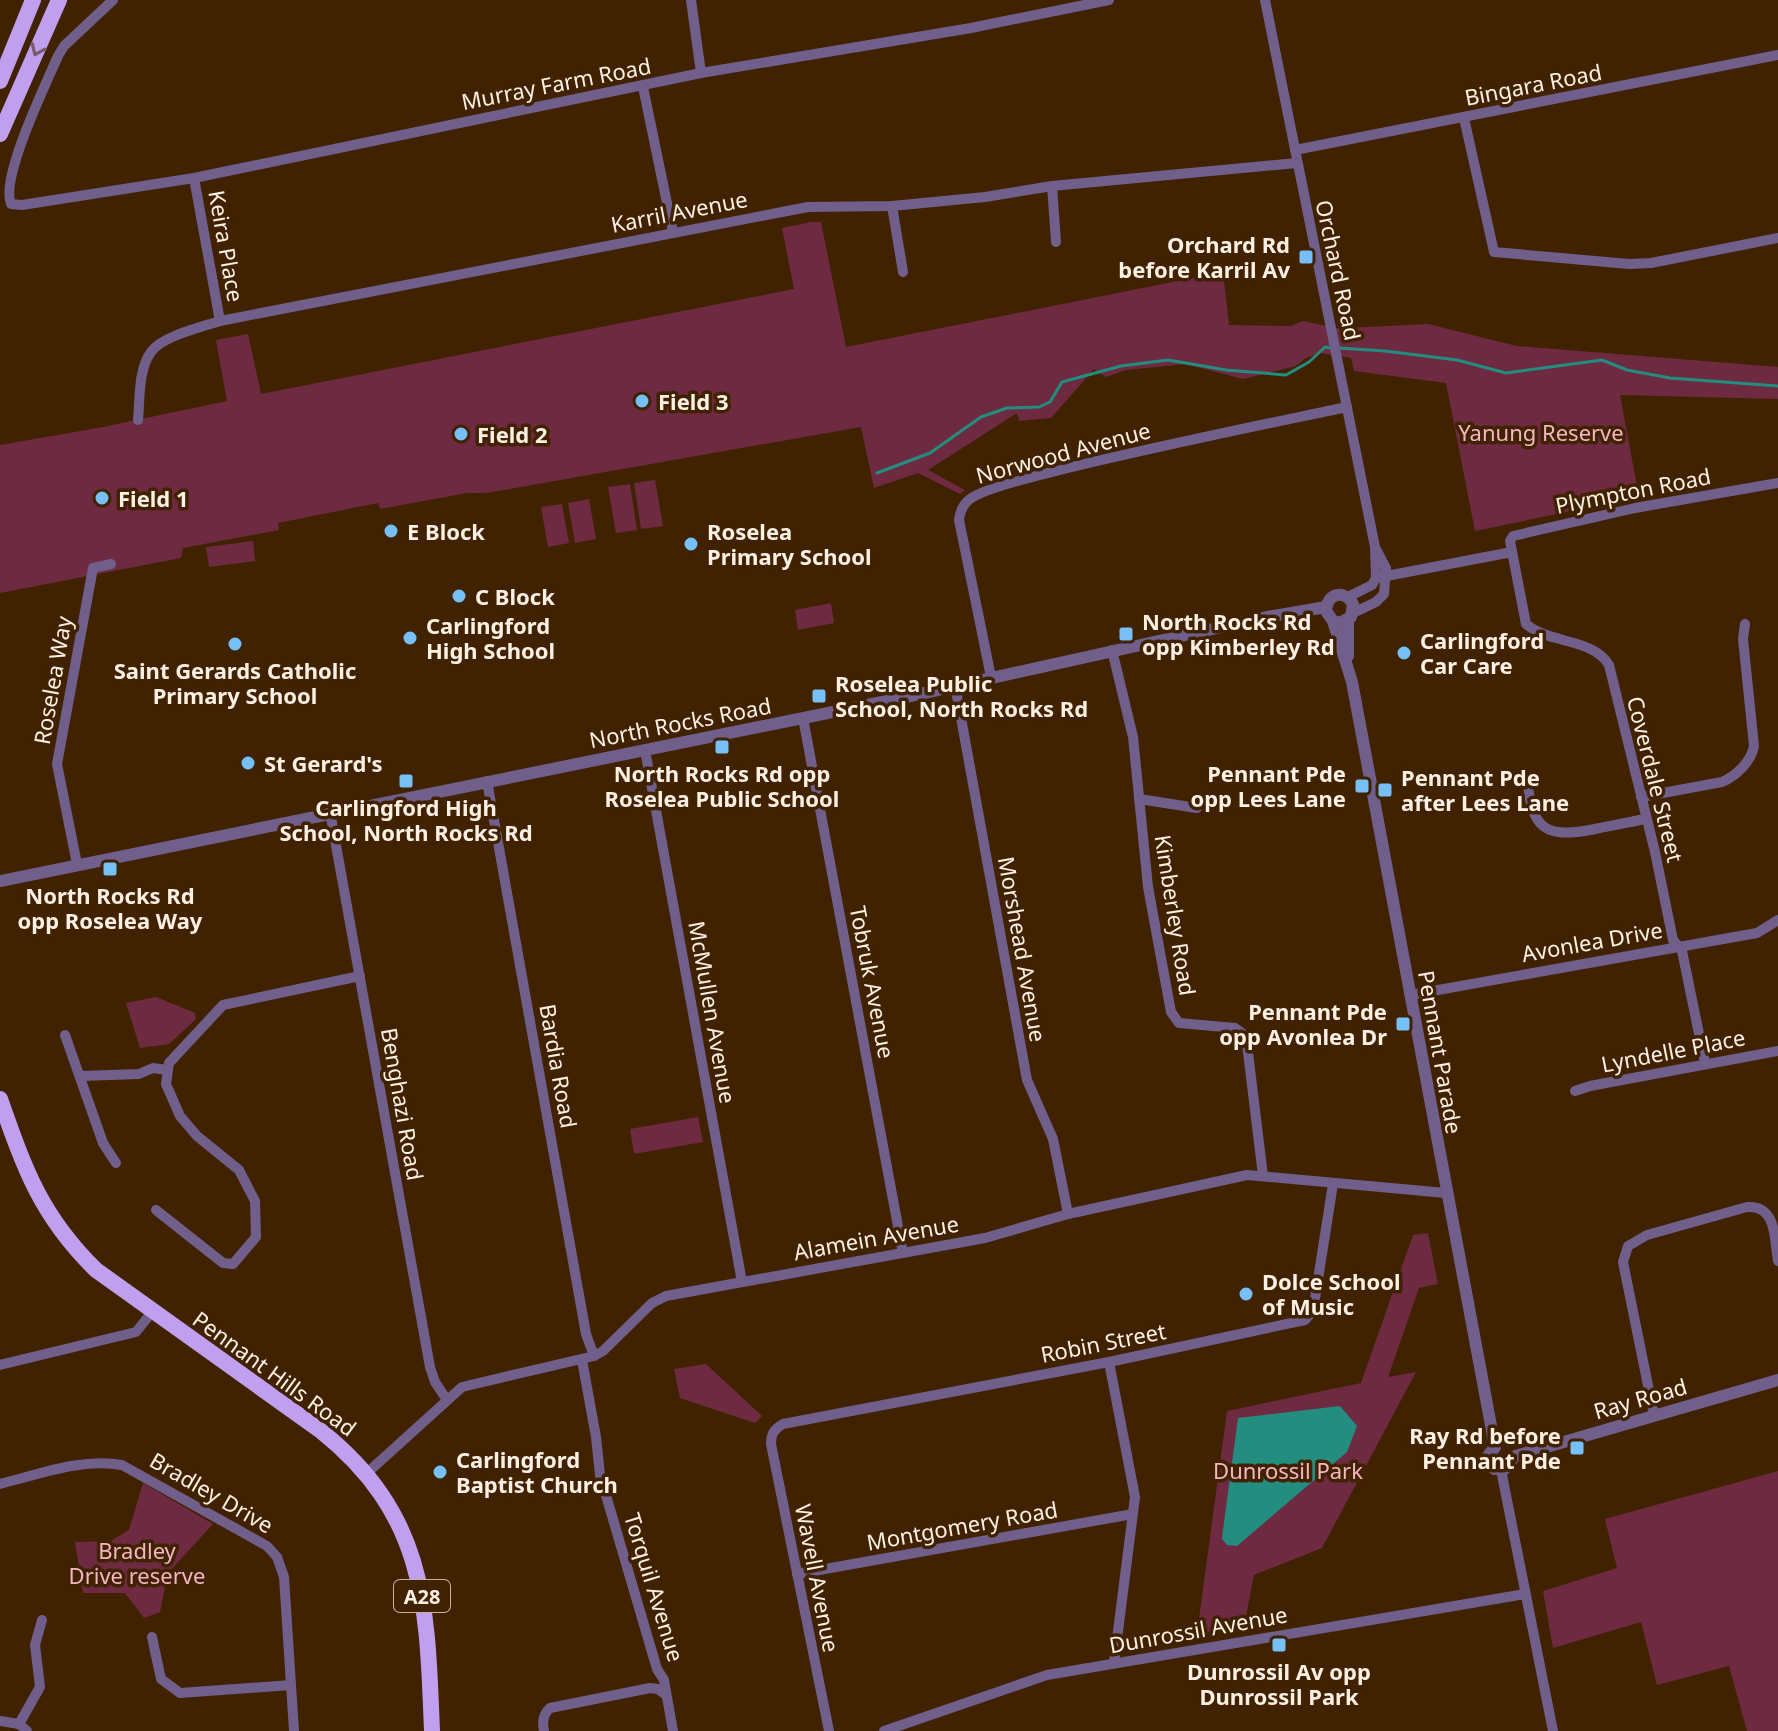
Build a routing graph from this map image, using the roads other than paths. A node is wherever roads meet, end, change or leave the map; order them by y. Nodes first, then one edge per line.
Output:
1 (33, 0) edge
2 (59, 0) edge
3 (113, 0) edge
4 (691, 0) edge
5 (1109, 0) edge
6 (1265, 0) edge
7 (1778, 55) edge
8 (701, 73) junction
9 (0, 81) edge
10 (643, 87) junction
11 (1464, 118) junction
12 (0, 134) edge
13 (1295, 150) junction
14 (1297, 163) junction
15 (194, 178) junction
16 (1052, 186) junction
17 (892, 206) junction
18 (673, 232) junction
19 (1778, 238) edge
20 (1056, 242) dead end
21 (903, 272) dead end
22 (220, 321) junction
23 (1347, 407) junction
24 (138, 420) dead end
25 (1778, 483) edge
26 (1512, 552) junction
27 (111, 564) dead end
28 (1381, 577) junction
29 (1348, 597) junction
30 (1326, 607) junction
31 (1350, 616) junction
32 (1333, 621) junction
33 (1745, 624) dead end
34 (1112, 650) junction
35 (1348, 664) junction
36 (991, 677) junction
37 (955, 685) junction
38 (803, 718) junction
39 (645, 750) junction
40 (487, 781) junction
41 (1528, 785) dead end
42 (1641, 797) junction
43 (1139, 799) junction
44 (1197, 808) dead end
45 (330, 812) junction
46 (1645, 819) junction
47 (77, 864) junction
48 (41, 871) junction
49 (0, 873) edge
50 (0, 881) edge
51 (1778, 920) edge
52 (1678, 945) junction
53 (360, 976) junction
54 (1410, 995) junction
55 (65, 1035) dead end
56 (1778, 1051) edge
57 (1705, 1063) junction
58 (167, 1070) junction
59 (81, 1076) junction
60 (1575, 1091) dead end
61 (0, 1099) edge
62 (116, 1163) dead end
63 (1263, 1176) junction
64 (1333, 1184) junction
65 (1446, 1193) junction
66 (156, 1210) dead end
67 (1068, 1214) junction
68 (903, 1253) junction
69 (1778, 1261) edge
70 (742, 1282) junction
71 (152, 1312) junction
72 (594, 1356) junction
73 (582, 1360) junction
74 (1109, 1362) junction
75 (0, 1365) edge
76 (1778, 1380) edge
77 (447, 1400) junction
78 (1654, 1415) junction
79 (773, 1432) joint
80 (1495, 1447) junction
81 (1512, 1457) junction
82 (1501, 1470) junction
83 (367, 1473) junction
84 (0, 1484) edge
85 (1133, 1514) junction
86 (797, 1574) junction
87 (1525, 1594) junction
88 (42, 1620) dead end
89 (152, 1637) dead end
90 (1114, 1663) junction
91 (291, 1685) junction
92 (666, 1695) junction
93 (0, 1721) edge
94 (23, 1727) edge
95 (294, 1731) edge
96 (432, 1731) edge
97 (544, 1731) edge
98 (673, 1731) edge
99 (829, 1731) edge
100 (884, 1731) edge
101 (1553, 1731) edge

1 - 9 highway
2 -> 12 highway
3 - 15 street, Murray Farm Road
4 - 8 street
5 - 8 street, Murray Farm Road
6 - 13 street, Orchard Road
7 - 11 street, Bingara Road
8 - 10 street, Murray Farm Road
10 - 15 street, Murray Farm Road
10 - 18 street
11 - 13 street, Bingara Road
11 - 19 street
13 - 14 street, Orchard Road
14 - 16 street, Karril Avenue
14 - 23 street, Orchard Road
15 - 22 street, Keira Place
16 - 17 street, Karril Avenue
16 - 20 street
17 - 18 street, Karril Avenue
17 - 21 street
18 - 22 street, Karril Avenue
22 - 24 street, Karril Avenue
23 - 28 street, Orchard Road
23 - 36 street, Norwood Avenue
25 - 26 street, Plympton Road
26 - 28 street
26 - 42 street, Coverdale Street
27 - 47 street, Roselea Way
28 - 29 street
28 - 31 street
29 - 30 street
29 - 31 street
30 - 32 street
30 - 34 street, North Rocks Road
31 - 32 street
31 - 35 street, Pennant Parade
32 - 35 street, Pennant Parade
33 - 42 street
34 - 36 street, North Rocks Road
34 - 43 street, Kimberley Road
35 - 54 street, Pennant Parade
36 - 37 street, North Rocks Road
37 - 38 street, North Rocks Road
37 - 67 street, Morshead Avenue
38 - 39 street, North Rocks Road
38 - 68 street, Tobruk Avenue
39 - 40 street, North Rocks Road
39 - 70 street, McMullen Avenue
40 - 45 street, North Rocks Road
40 - 72 street, Bardia Road
41 - 46 street
42 - 46 street, Coverdale Street
43 - 44 street
43 - 63 street, Kimberley Road
45 - 47 street, North Rocks Road
45 - 53 street, Benghazi Road
46 - 52 street, Coverdale Street
47 - 48 street, North Rocks Road
48 - 49 street, North Rocks Road
48 - 50 street, North Rocks Road
51 - 52 street, Avonlea Drive
52 - 54 street, Avonlea Drive
52 - 57 street, Coverdale Street
53 - 58 street
53 - 77 street, Benghazi Road
54 - 65 street, Pennant Parade
55 - 59 street
56 - 57 street, Lyndelle Place
57 - 60 street, Lyndelle Place
58 - 59 street
58 - 66 street
59 - 62 street
61 - 71 highway, Pennant Hills Road / A28
63 - 64 street, Alamein Avenue
63 - 67 street, Alamein Avenue
64 - 65 street, Alamein Avenue
64 - 74 street, Robin Street
65 - 80 street, Pennant Parade
67 - 68 street, Alamein Avenue
68 - 70 street, Alamein Avenue
69 - 78 street
70 - 72 street, Alamein Avenue
71 - 75 street
71 - 83 highway, Pennant Hills Road / A28
72 - 73 street, Alamein Avenue
73 - 77 street, Alamein Avenue
73 - 92 street, Torquil Avenue
74 - 79 street, Robin Street
74 - 85 street
76 - 78 street, Ray Road
77 - 83 street, Alamein Avenue
78 - 81 street, Ray Road
79 - 86 street, Wavell Avenue
80 - 81 street
80 - 82 street
81 - 82 street
82 - 87 street
83 - 96 highway, Pennant Hills Road / A28
84 - 91 street, Bradley Drive
85 - 86 street, Montgomery Road
85 - 90 street
86 - 99 street, Wavell Avenue
87 - 90 street, Dunrossil Avenue
87 - 101 street
88 - 94 street
89 - 91 street
90 - 100 street, Dunrossil Avenue
91 - 95 street, Bradley Drive
92 - 97 street
92 - 98 street, Torquil Avenue
93 - 94 street

